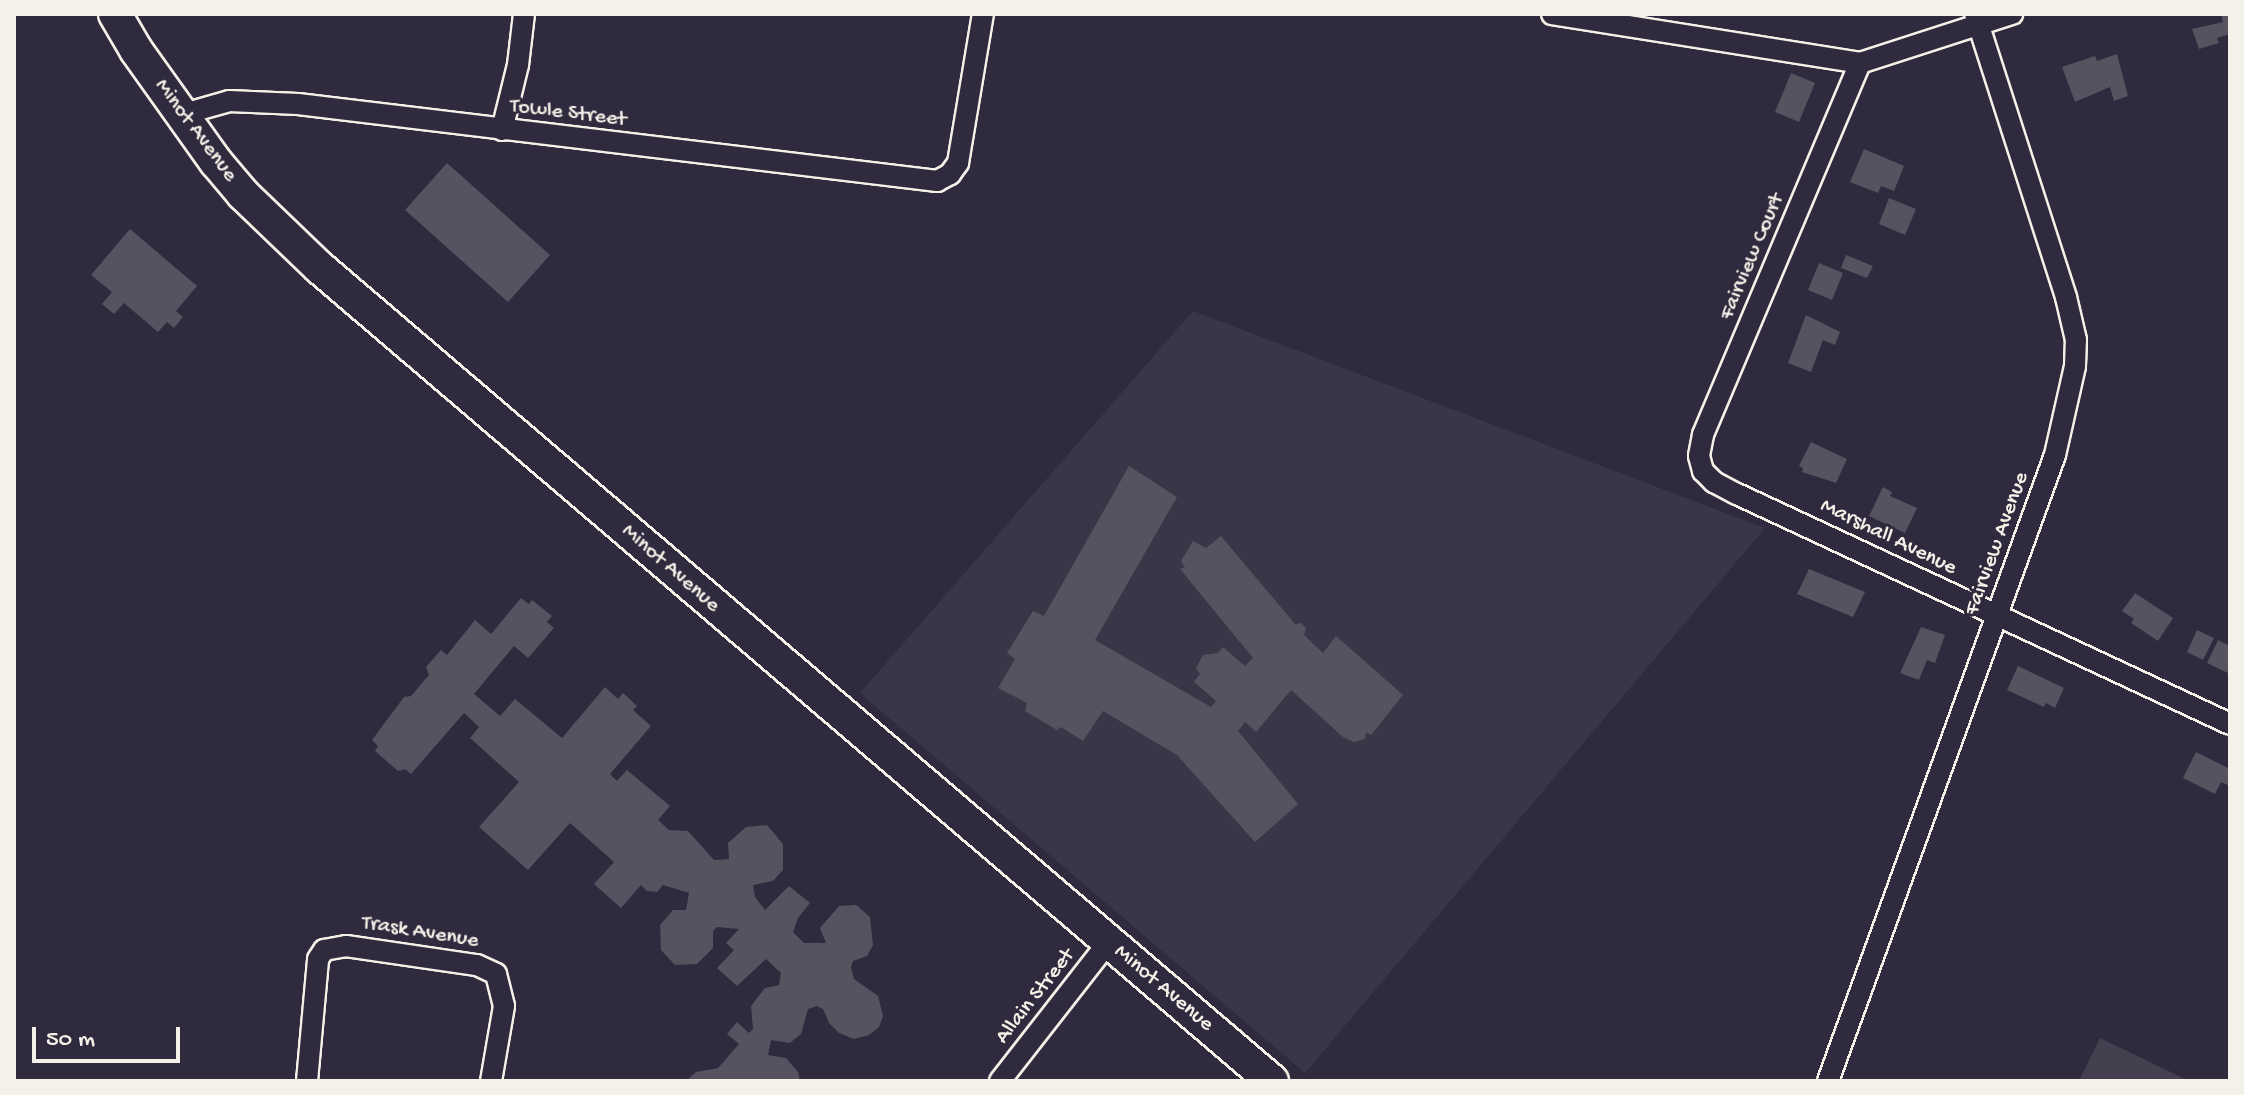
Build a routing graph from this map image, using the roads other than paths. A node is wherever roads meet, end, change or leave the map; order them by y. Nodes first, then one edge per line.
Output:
1 (115, 14) edge
2 (524, 14) edge
3 (983, 14) edge
4 (1552, 14) edge
5 (2012, 14) edge
6 (1976, 19) edge
7 (1860, 63) junction
8 (180, 115) junction
9 (502, 130) junction
10 (1703, 471) joint
11 (1998, 615) junction
12 (2230, 724) edge
13 (1108, 943) junction
14 (307, 1081) edge
15 (491, 1081) edge
16 (1000, 1081) edge
17 (1272, 1081) edge
18 (1828, 1081) edge

1 - 8 main road, Minot Avenue
2 - 9 street
3 - 9 street, Towle Street
4 - 7 street
5 - 6 street
6 - 7 street
6 - 11 street, Fairview Avenue
7 - 10 street, Fairview Court
8 - 9 street, Towle Street
8 - 13 main road, Minot Avenue
10 - 11 street, Marshall Avenue
11 - 12 street, Marshall Avenue
11 - 18 street, Fairview Avenue
13 - 16 street, Allain Street
13 - 17 main road, Minot Avenue
14 - 15 street, Trask Avenue

